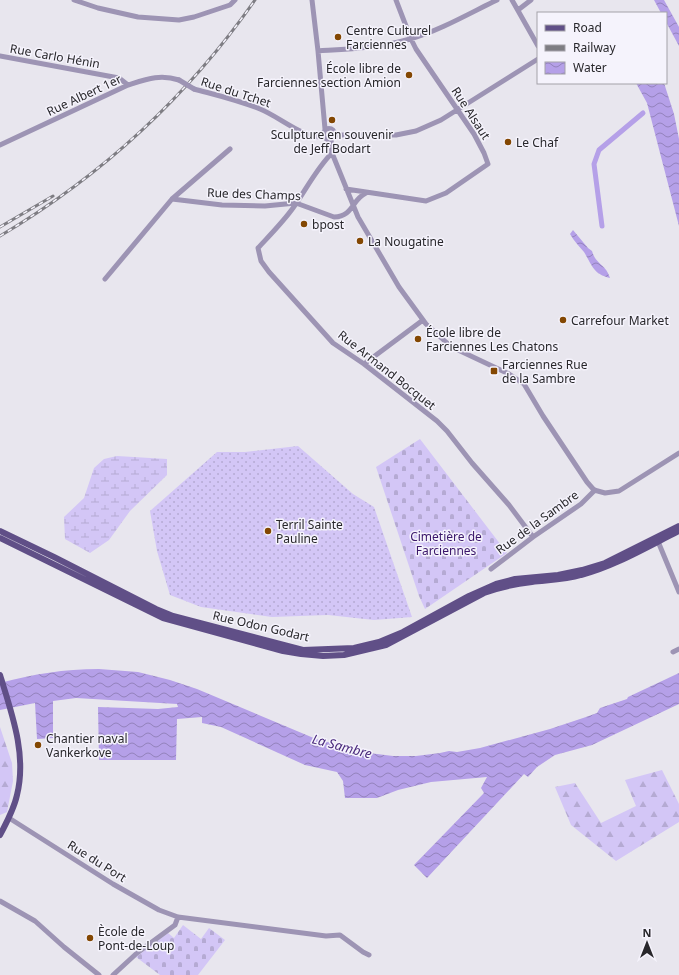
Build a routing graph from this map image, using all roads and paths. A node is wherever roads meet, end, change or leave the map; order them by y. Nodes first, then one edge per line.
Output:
1 (74, 0) edge
2 (235, 0) edge
3 (312, 0) edge
4 (396, 0) edge
5 (497, 0) edge
6 (512, 0) edge
7 (531, 0) edge
8 (518, 10) junction
9 (411, 39) junction
10 (537, 44) edge
11 (318, 51) junction
12 (0, 56) edge
13 (537, 60) edge
14 (180, 80) joint
15 (128, 86) junction
16 (457, 110) junction
17 (328, 135) junction
18 (0, 145) edge
19 (230, 149) dead end
20 (332, 153) junction
21 (346, 189) junction
22 (367, 192) junction
23 (172, 199) junction
24 (296, 203) junction
25 (353, 206) junction
26 (105, 279) dead end
27 (423, 320) junction
28 (364, 364) junction
29 (679, 453) edge
30 (595, 490) junction
31 (679, 526) edge
32 (0, 531) edge
33 (679, 531) edge
34 (532, 537) junction
35 (0, 538) edge
36 (657, 540) junction
37 (491, 569) dead end
38 (679, 592) edge
39 (679, 649) edge
40 (673, 652) dead end
41 (0, 676) edge
42 (9, 818) junction
43 (0, 835) edge
44 (0, 901) edge
45 (178, 917) junction
46 (370, 955) dead end
47 (99, 975) edge
48 (113, 975) edge

1 - 2 street
3 - 11 street
4 - 9 street, Rue Alsaut
5 - 9 street
6 - 8 street
7 - 8 street
8 - 10 street
9 - 11 street
9 - 16 street, Rue Alsaut
11 - 17 street
12 - 15 street, Rue Carlo Hénin
13 - 16 street, Rue du Tchet
14 - 15 street, Rue Albert 1er
14 - 17 street, Rue du Tchet, bridge
15 - 18 street, Rue Albert 1er
16 - 17 street, Rue du Tchet
16 - 22 street, Rue Alsaut
17 - 20 street
19 - 23 street
20 - 21 street
20 - 24 street, Rue Armand Bocquet
21 - 22 street, Rue Alsaut
21 - 25 street
22 - 25 street
23 - 24 street, Rue des Champs
23 - 26 street
24 - 25 street, Rue des Champs
24 - 28 street, Rue Armand Bocquet
25 - 27 street
27 - 28 street
27 - 30 street
28 - 34 street, Rue Armand Bocquet
29 - 30 street
30 - 34 street, Rue de la Sambre
31 - 36 main road, Rue Odon Godart
32 - 36 main road, Rue Odon Godart
33 - 36 main road, Rue Odon Godart
34 - 37 street, Rue de la Sambre
35 - 36 main road, Rue Odon Godart
36 - 38 street
39 - 40 street
41 - 42 main road
42 - 43 main road
42 - 45 street, Rue du Port
44 - 47 street
45 - 46 street, Rue du Port
45 - 48 street

